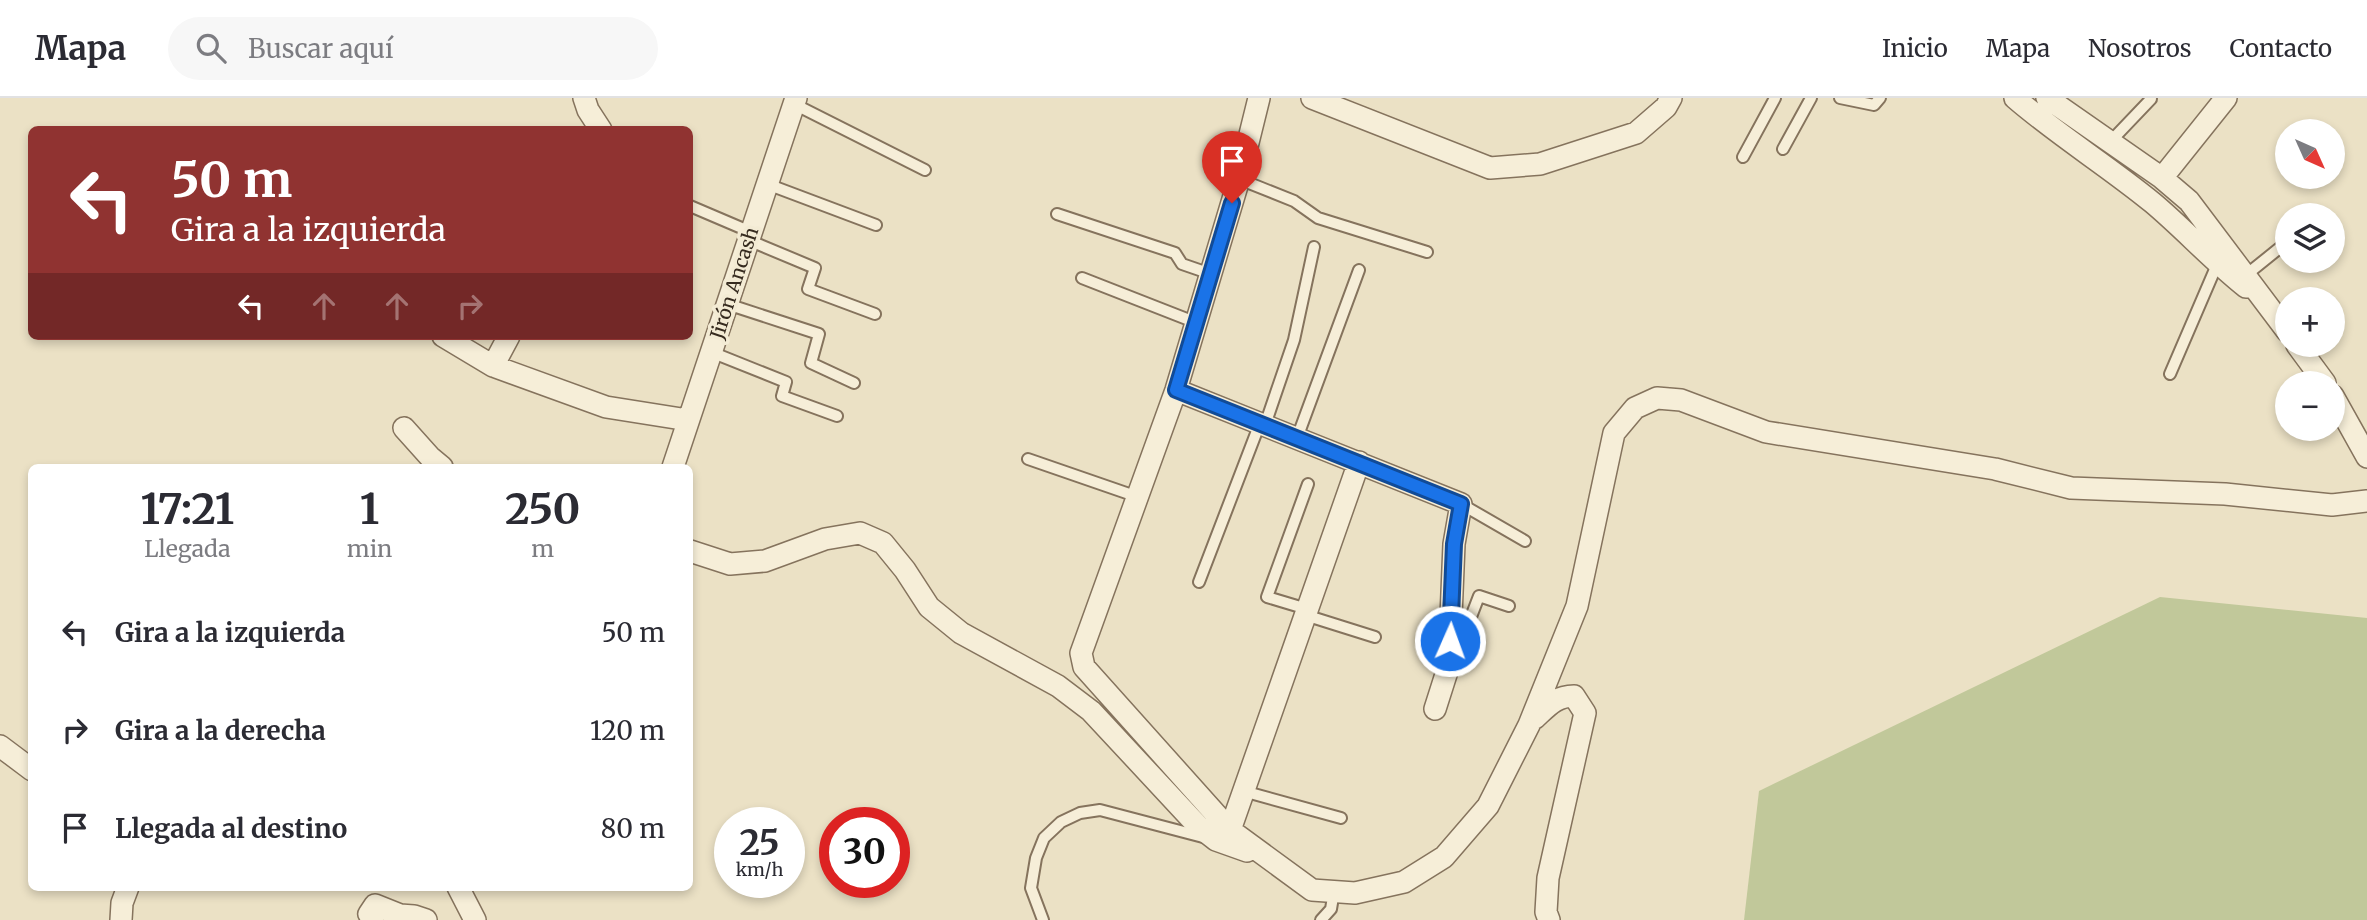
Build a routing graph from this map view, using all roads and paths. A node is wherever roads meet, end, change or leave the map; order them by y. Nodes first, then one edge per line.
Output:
1 (584, 98) edge
2 (1259, 98) edge
3 (1312, 98) edge
4 (1671, 98) edge
5 (1774, 98) edge
6 (1811, 98) edge
7 (1840, 98) edge
8 (1880, 98) edge
9 (2015, 98) edge
10 (2047, 98) edge
11 (2226, 98) edge
12 (2151, 99) edge
13 (795, 101) edge
14 (1349, 105) edge
15 (598, 126) edge
16 (2110, 142) junction
17 (1783, 149) dead end
18 (1743, 157) dead end
19 (925, 170) dead end
20 (2162, 178) junction
21 (1240, 179) junction
22 (767, 184) junction
23 (693, 208) edge
24 (1057, 214) dead end
25 (876, 225) dead end
26 (750, 236) junction
27 (1314, 247) dead end
28 (1427, 252) dead end
29 (2275, 252) edge
30 (2221, 255) junction
31 (1359, 270) dead end
32 (1211, 274) junction
33 (2246, 275) junction
34 (1082, 278) dead end
35 (727, 304) junction
36 (2268, 304) junction
37 (875, 314) dead end
38 (2275, 314) edge
39 (1196, 323) junction
40 (450, 340) edge
41 (507, 340) edge
42 (711, 352) junction
43 (493, 366) junction
44 (2170, 373) dead end
45 (854, 383) dead end
46 (1176, 390) junction
47 (837, 416) dead end
48 (2345, 418) edge
49 (688, 420) junction
50 (1263, 424) junction
51 (404, 428) dead end
52 (1297, 438) junction
53 (2367, 457) edge
54 (1028, 459) dead end
55 (1359, 462) junction
56 (438, 464) edge
57 (674, 464) edge
58 (1308, 484) dead end
59 (1139, 497) junction
60 (2367, 501) edge
61 (1461, 504) junction
62 (1525, 541) dead end
63 (693, 552) edge
64 (1199, 582) dead end
65 (1509, 606) dead end
66 (1306, 612) junction
67 (1451, 617) junction
68 (1375, 636) dead end
69 (1435, 709) dead end
70 (1529, 725) junction
71 (0, 746) edge
72 (28, 767) edge
73 (1243, 790) junction
74 (1341, 818) dead end
75 (1223, 835) junction
76 (127, 891) edge
77 (460, 891) edge
78 (1334, 891) junction
79 (121, 920) edge
80 (373, 920) edge
81 (426, 920) edge
82 (475, 920) edge
83 (1043, 920) edge
84 (1321, 920) edge
85 (1549, 920) edge

1 - 15 street
2 - 21 street
3 - 14 street
4 - 14 street
5 - 18 lane
6 - 17 lane
7 - 8 lane
9 - 30 street
10 - 16 street
11 - 20 street
12 - 16 lane
13 - 19 lane
13 - 22 street, Jirón Ancash
16 - 20 street
20 - 30 street
21 - 28 lane
21 - 32 street
22 - 25 lane
22 - 26 street, Jirón Ancash
23 - 26 lane
24 - 32 lane
26 - 35 street, Jirón Ancash
26 - 37 lane
27 - 50 lane
29 - 33 lane
30 - 33 street
30 - 36 street
30 - 44 lane
31 - 52 lane
32 - 39 street
33 - 36 street
34 - 39 lane
35 - 42 street, Jirón Ancash
35 - 45 lane
36 - 38 street
39 - 46 street
40 - 43 street
41 - 43 street
42 - 47 lane
42 - 49 street, Jirón Ancash
43 - 49 street
46 - 50 street
46 - 59 street
48 - 53 street
49 - 57 street, Jirón Ancash
50 - 52 street
50 - 64 lane
51 - 56 street
52 - 55 street
54 - 59 lane
55 - 61 street
55 - 66 street
58 - 66 lane
59 - 75 street
60 - 70 street
61 - 62 lane
61 - 67 street
63 - 75 street
65 - 67 lane
66 - 68 lane
66 - 73 street
67 - 69 street
70 - 78 street
70 - 85 street
71 - 72 street
73 - 74 lane
73 - 75 street
75 - 78 street
75 - 83 lane
76 - 79 street
77 - 82 street
78 - 84 lane
80 - 81 street

